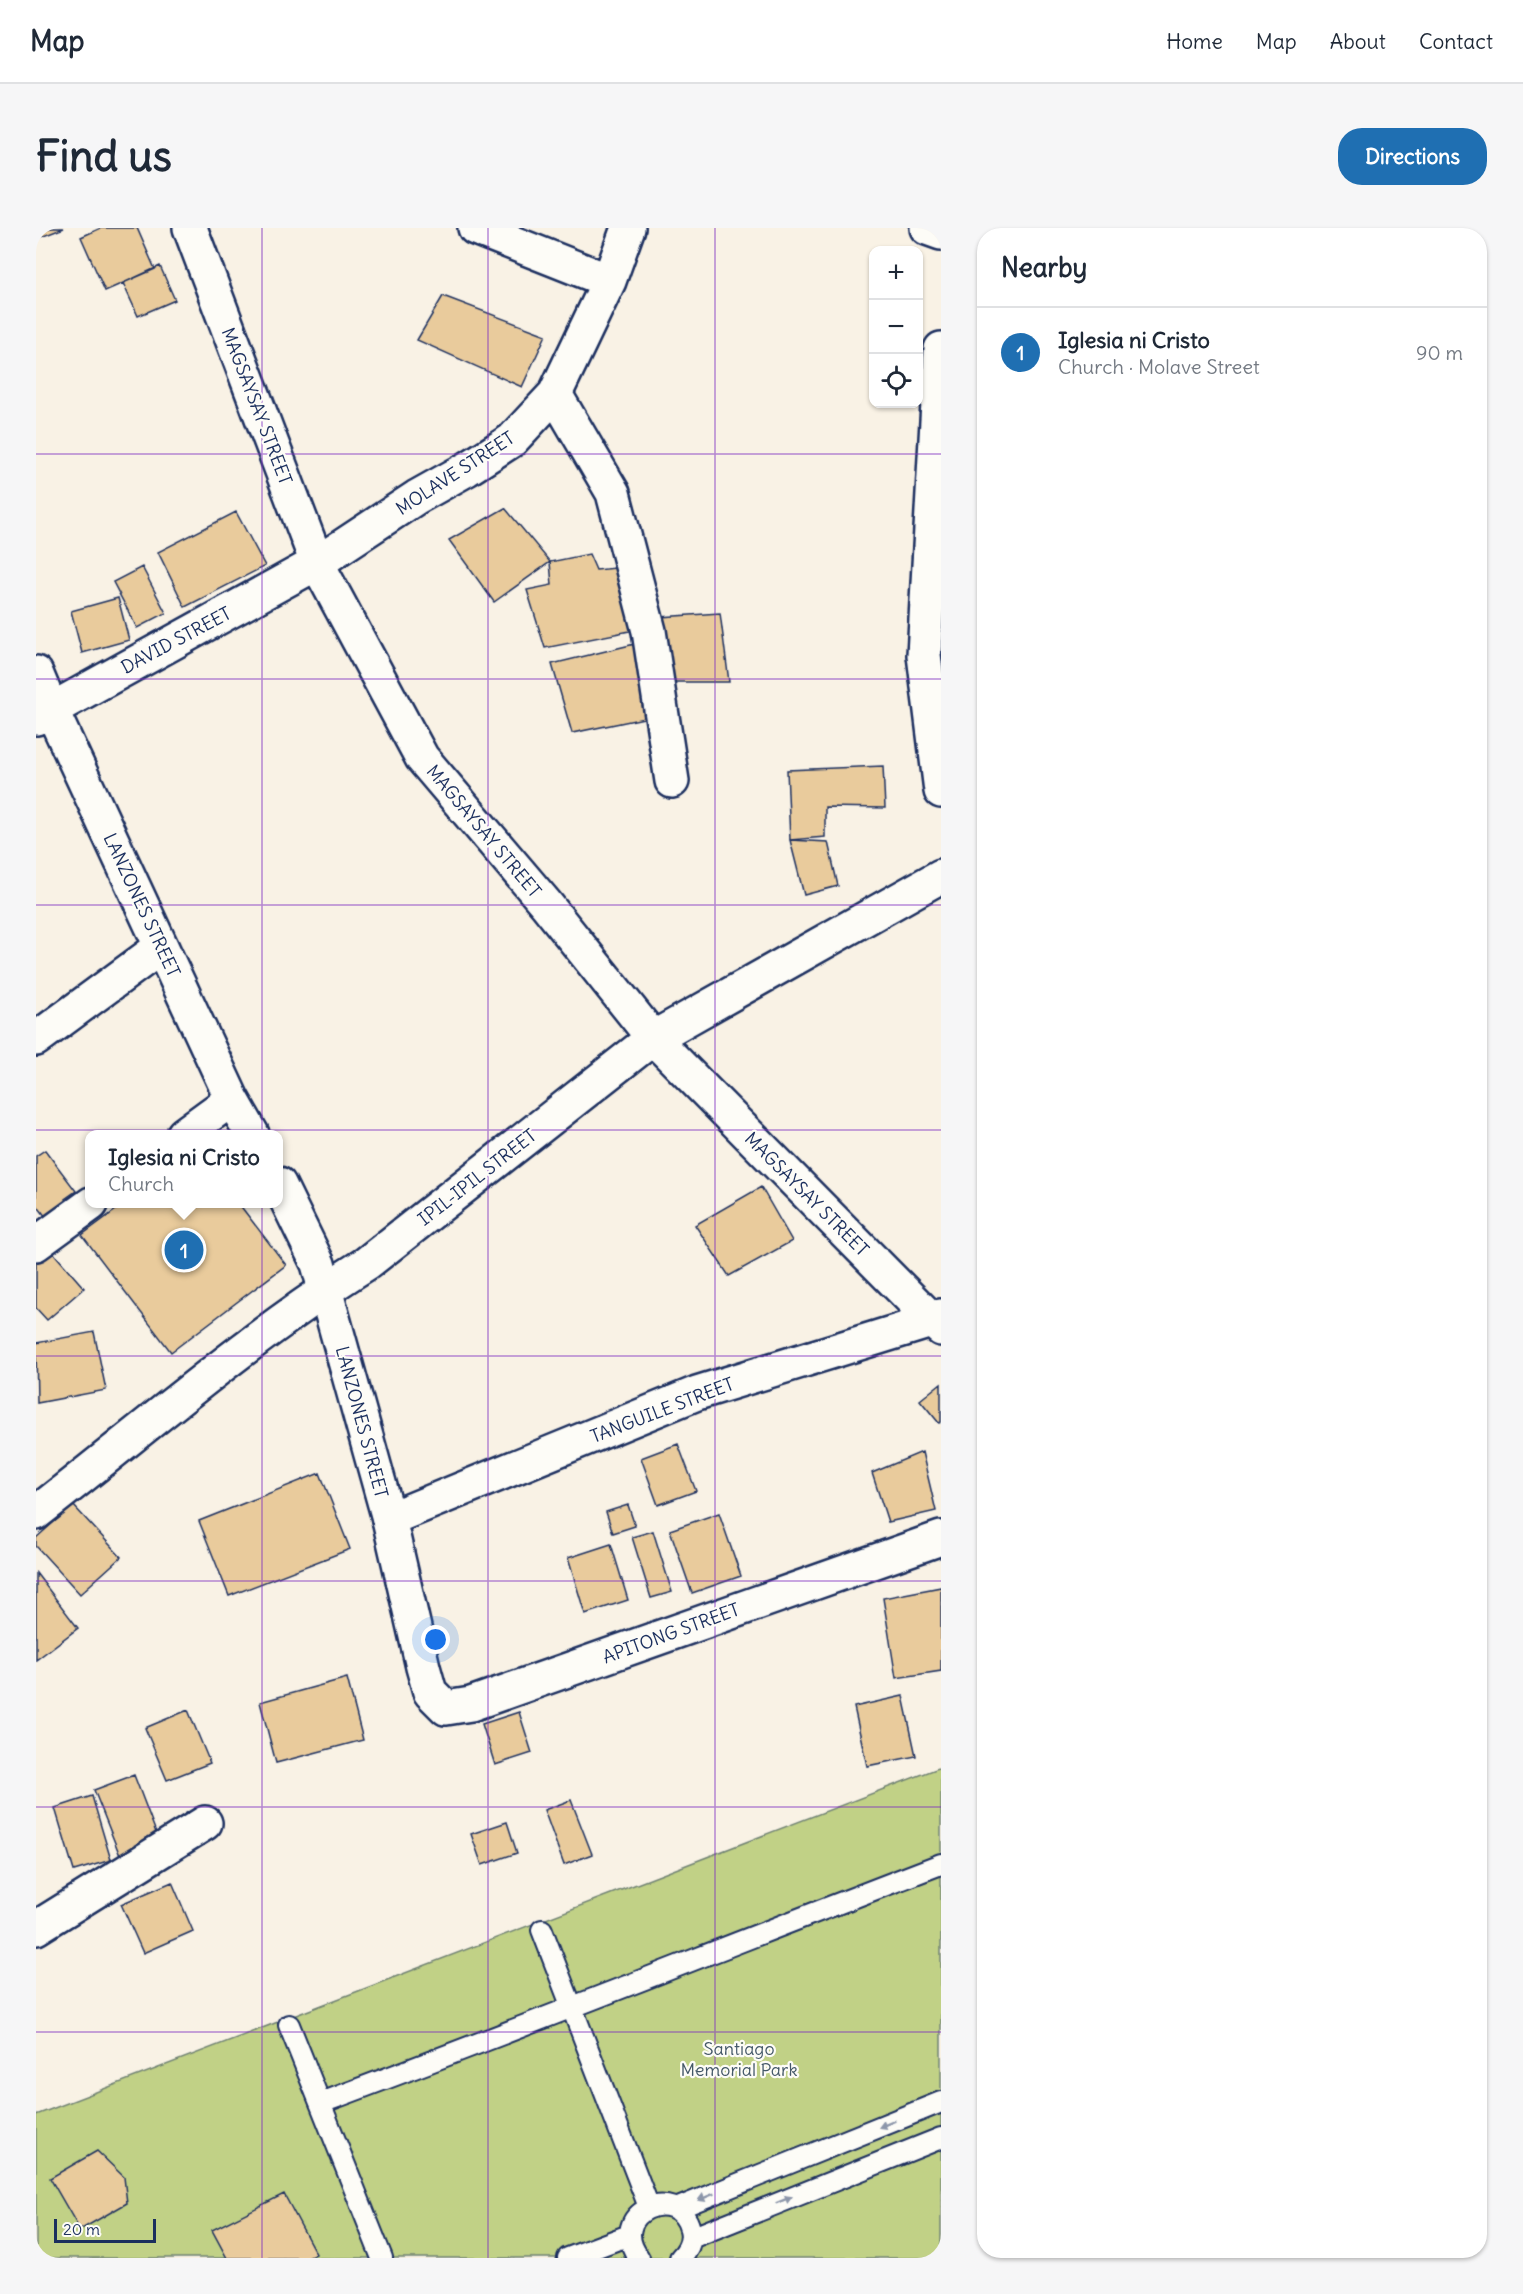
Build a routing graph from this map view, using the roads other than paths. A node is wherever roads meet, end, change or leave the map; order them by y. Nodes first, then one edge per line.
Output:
1 (190, 228) edge
2 (476, 228) edge
3 (628, 228) edge
4 (927, 228) edge
5 (941, 233) edge
6 (609, 280) junction
7 (941, 349) edge
8 (555, 394) junction
9 (317, 563) junction
10 (36, 673) edge
11 (44, 713) edge
12 (672, 782) dead end
13 (941, 791) edge
14 (941, 876) edge
15 (161, 947) junction
16 (653, 1038) junction
17 (36, 1039) edge
18 (232, 1099) junction
19 (189, 1130) edge
20 (250, 1130) edge
21 (283, 1192) edge
22 (85, 1207) edge
23 (36, 1244) edge
24 (326, 1289) junction
25 (938, 1322) edge
26 (36, 1513) edge
27 (389, 1519) junction
28 (941, 1538) edge
29 (423, 1667) joint
30 (205, 1823) dead end
31 (941, 1864) edge
32 (36, 1928) edge
33 (543, 1930) dead end
34 (573, 2006) junction
35 (289, 2025) dead end
36 (941, 2102) edge
37 (321, 2103) junction
38 (941, 2138) edge
39 (649, 2206) junction
40 (676, 2209) junction
41 (630, 2235) junction
42 (691, 2238) junction
43 (382, 2258) edge
44 (568, 2258) edge
45 (639, 2258) edge
46 (680, 2258) edge

1 - 9 street, MAGSAYSAY STREET
2 - 6 street
3 - 6 street, MOLAVE STREET
4 - 5 street
6 - 8 street, MOLAVE STREET
7 - 13 street
8 - 9 street, MOLAVE STREET
8 - 12 street
9 - 11 street, DAVID STREET
9 - 16 street, MAGSAYSAY STREET
10 - 11 street, LANZONES STREET
11 - 15 street, LANZONES STREET
14 - 16 street, IPIL-IPIL STREET
15 - 17 street
15 - 18 street, LANZONES STREET
16 - 24 street, IPIL-IPIL STREET
16 - 25 street, MAGSAYSAY STREET
18 - 19 street
18 - 20 street, LANZONES STREET
21 - 24 street, LANZONES STREET
22 - 23 street
24 - 26 street, IPIL-IPIL STREET
24 - 27 street, LANZONES STREET
25 - 27 street, TANGUILE STREET
27 - 29 street, LANZONES STREET
28 - 29 street, APITONG STREET
30 - 32 street
31 - 34 lane
33 - 34 lane
34 - 37 lane
34 - 39 lane
35 - 37 lane
36 -> 40 lane
37 - 43 lane
42 -> 38 lane
39 - 40 lane
39 - 41 lane
40 - 42 lane
41 - 44 lane
41 - 45 lane
42 - 46 lane

